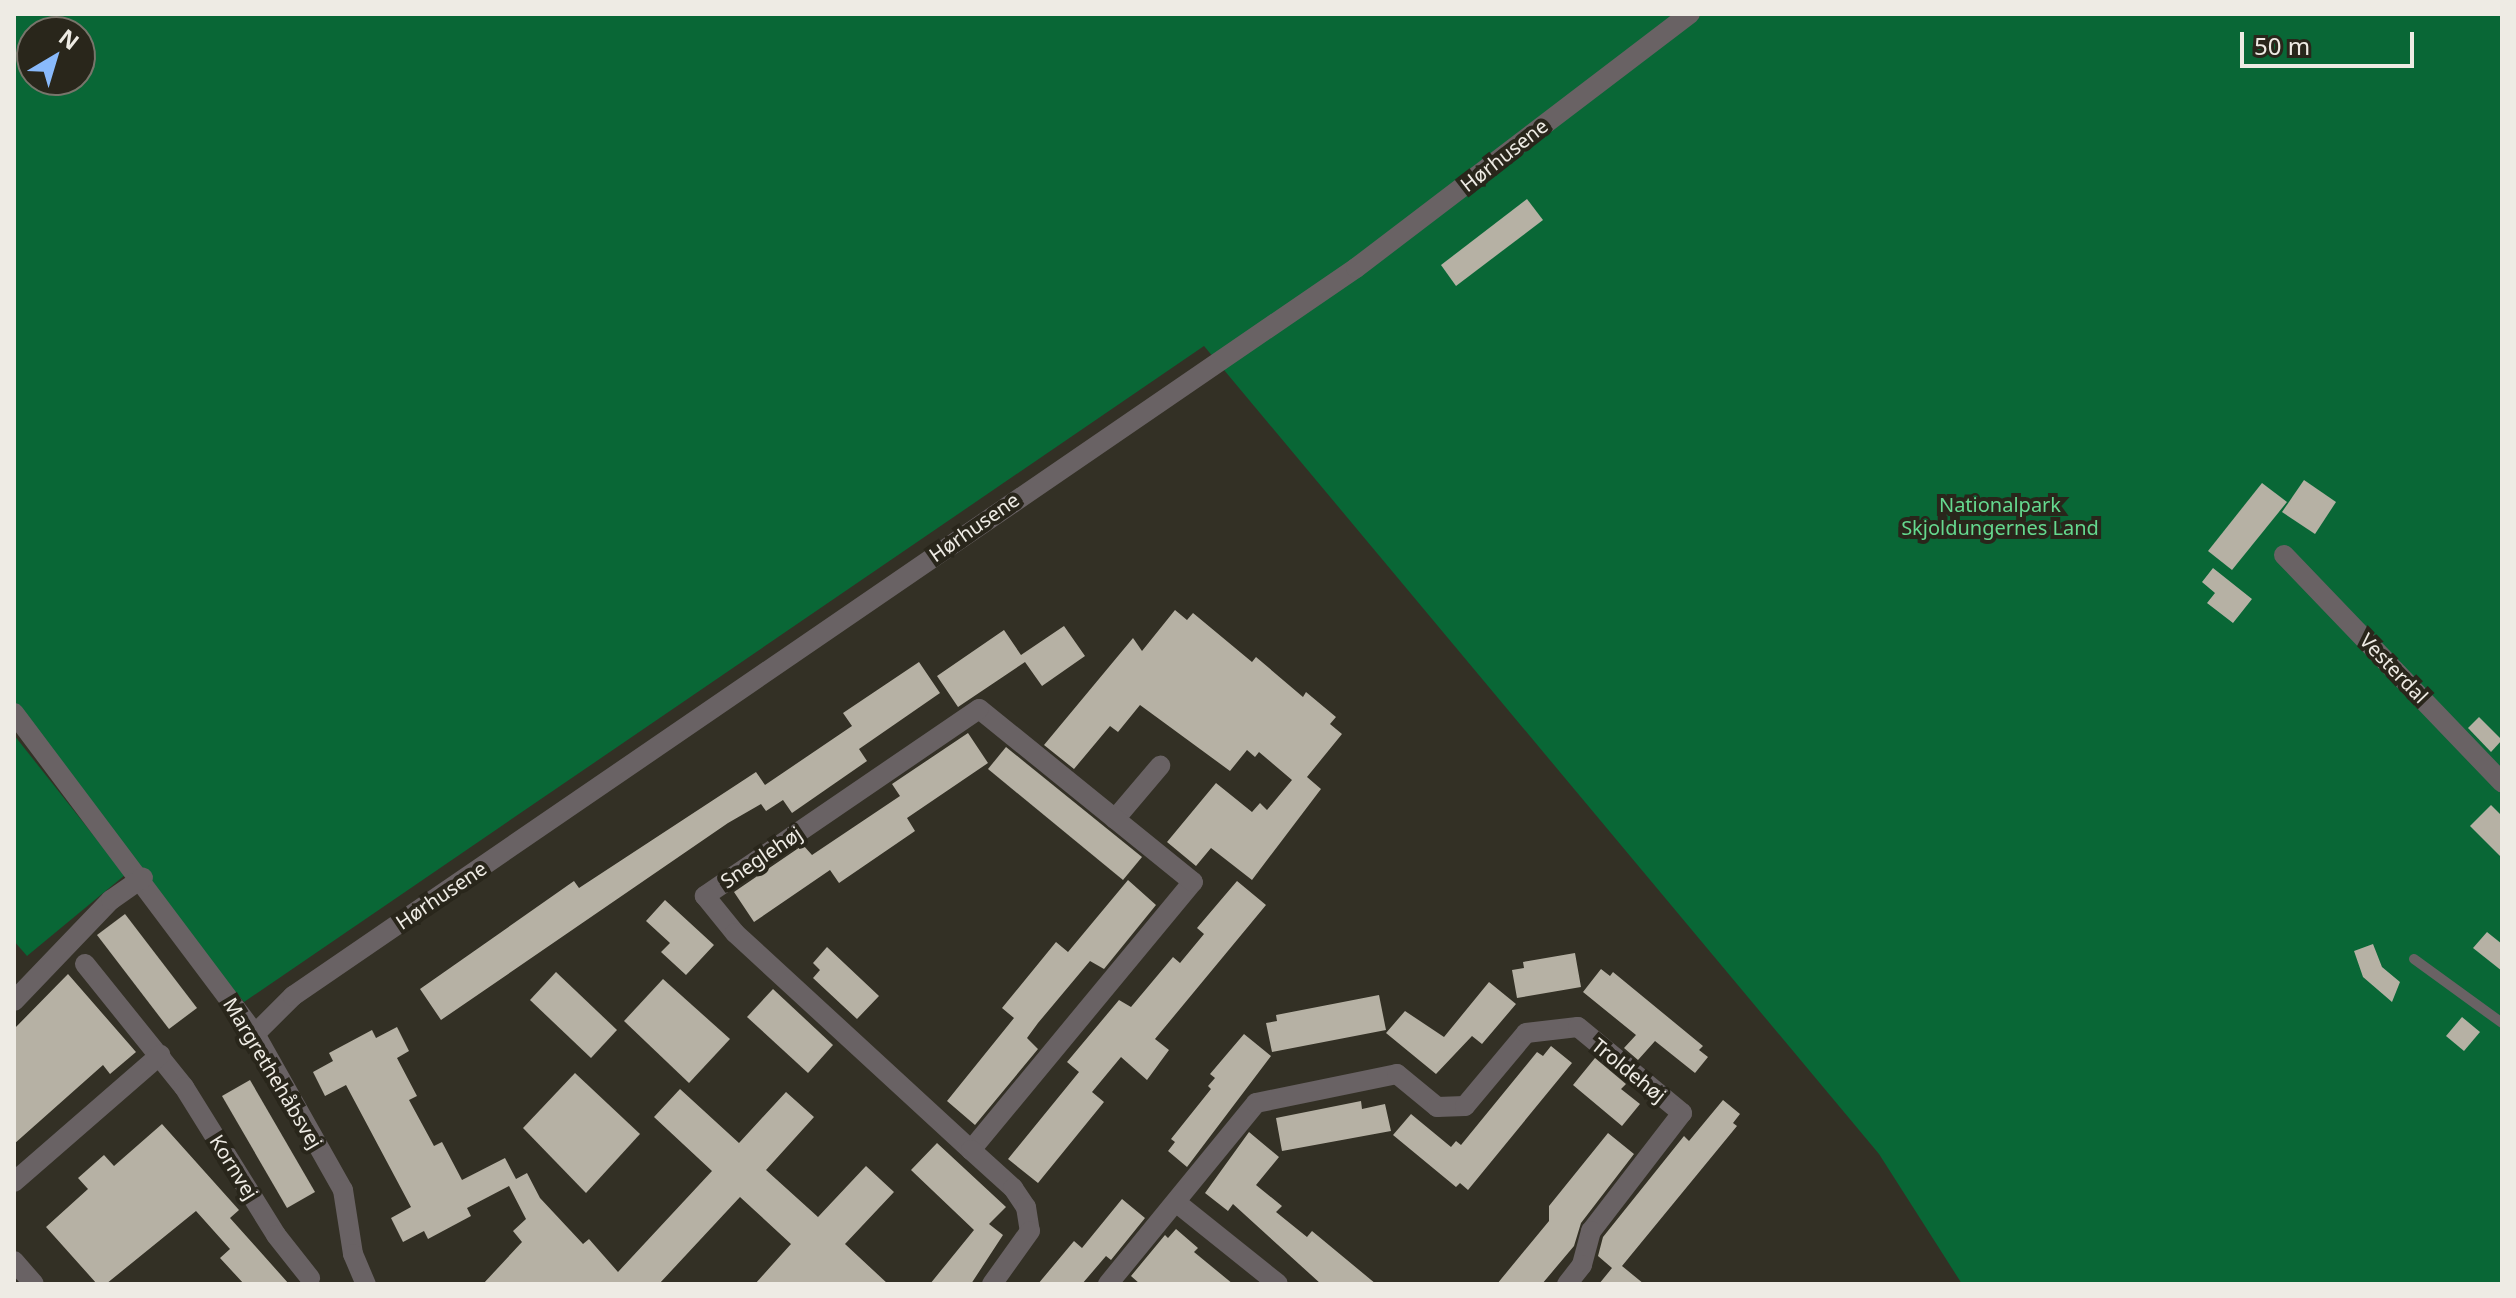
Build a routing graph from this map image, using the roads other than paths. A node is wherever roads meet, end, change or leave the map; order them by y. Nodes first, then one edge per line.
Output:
1 (1690, 14) edge
2 (2284, 555) dead end
3 (14, 713) edge
4 (1160, 766) dead end
5 (2502, 782) edge
6 (1115, 819) junction
7 (143, 878) junction
8 (2414, 959) dead end
9 (85, 964) dead end
10 (14, 1001) edge
11 (2502, 1023) edge
12 (255, 1034) junction
13 (160, 1055) junction
14 (971, 1150) junction
15 (14, 1182) edge
16 (1177, 1203) junction
17 (14, 1261) edge
18 (310, 1278) dead end
19 (34, 1284) edge
20 (366, 1284) edge
21 (992, 1284) edge
22 (1108, 1284) edge
23 (1278, 1284) edge
24 (1567, 1284) edge

1 - 12 street, Hørhusene
2 - 5 street, Vesterdal
3 - 7 street, Margrethehåbsvej
4 - 6 street
6 - 14 street, Sneglehøj
6 - 14 street, Sneglehøj
7 - 10 street
7 - 12 street, Margrethehåbsvej
8 - 11 lane
9 - 13 street, Kornvej
12 - 20 street, Margrethehåbsvej
13 - 15 street
13 - 18 street, Kornvej
14 - 21 street, Sneglehøj
16 - 22 street, Troldehøj
16 - 23 street
16 - 24 street, Troldehøj
17 - 19 street

